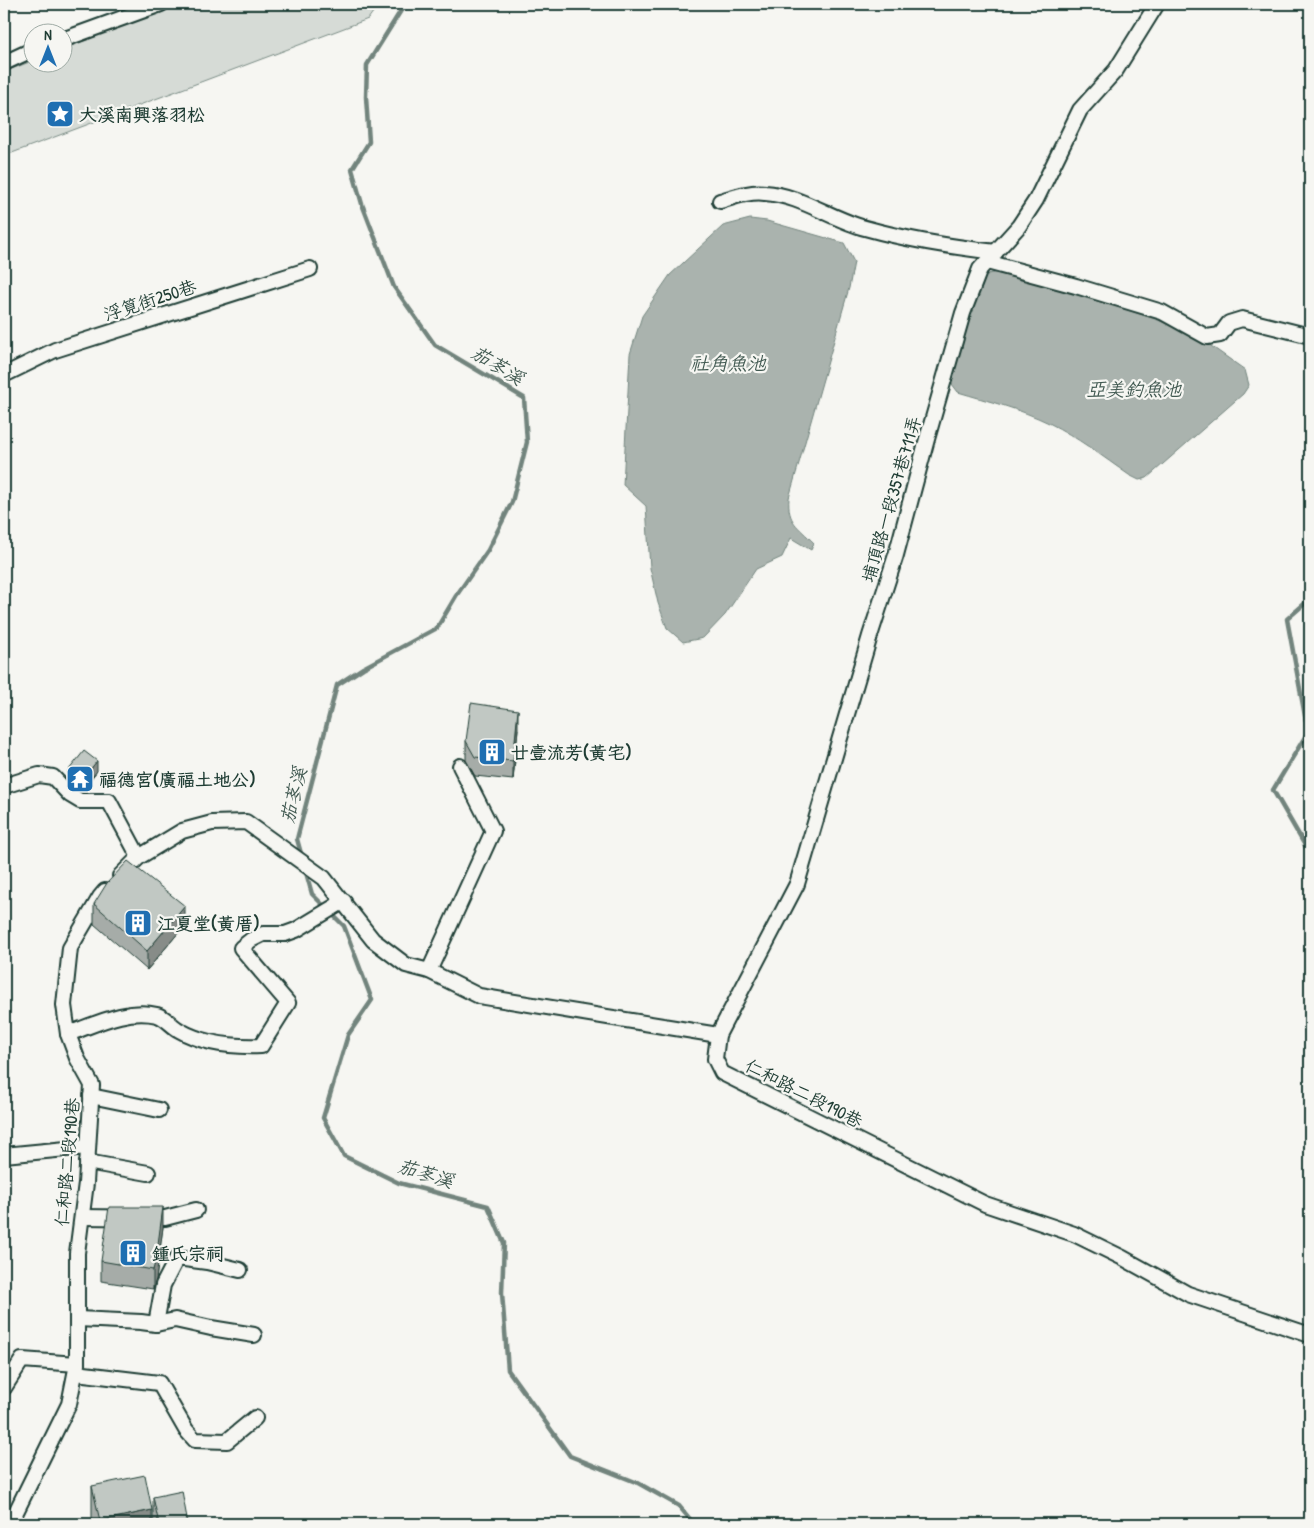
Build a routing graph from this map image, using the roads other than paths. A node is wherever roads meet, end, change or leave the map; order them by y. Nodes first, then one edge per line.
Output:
1 (160, 4) edge
2 (1157, 4) edge
3 (72, 36) edge
4 (22, 55) edge
5 (4, 63) edge
6 (720, 201) dead end
7 (991, 257) junction
8 (310, 269) dead end
9 (1310, 336) edge
10 (4, 375) edge
11 (460, 766) dead end
12 (4, 786) edge
13 (139, 857) junction
14 (344, 901) junction
15 (429, 971) junction
16 (68, 1034) junction
17 (718, 1035) junction
18 (91, 1096) junction
19 (160, 1110) dead end
20 (87, 1148) junction
21 (4, 1155) edge
22 (87, 1162) junction
23 (148, 1172) dead end
24 (196, 1210) dead end
25 (82, 1217) junction
26 (240, 1270) dead end
27 (78, 1319) junction
28 (156, 1324) junction
29 (254, 1335) dead end
30 (1310, 1335) edge
31 (76, 1369) junction
32 (4, 1388) edge
33 (255, 1418) dead end
34 (10, 1524) edge

1 - 3 street
2 - 7 street, 埔頂路一段357巷711弄
4 - 5 street
6 - 7 street
7 - 9 street
7 - 17 street, 埔頂路一段357巷711弄
8 - 10 street, 浮筧街250巷
11 - 15 street
12 - 13 street
13 - 14 street, 仁和路二段190巷
13 - 16 street, 仁和路二段190巷
14 - 15 street
14 - 16 street
15 - 17 street
16 - 18 street, 仁和路二段190巷
17 - 30 street, 仁和路二段190巷
18 - 19 street
18 - 20 street, 仁和路二段190巷
20 - 21 street
20 - 22 street, 仁和路二段190巷
22 - 23 street
22 - 25 street, 仁和路二段190巷
24 - 25 street
25 - 27 street, 仁和路二段190巷
26 - 28 street
27 - 28 street
27 - 31 street, 仁和路二段190巷
28 - 29 street
31 - 32 street
31 - 33 street
31 - 34 street, 仁和路二段190巷

